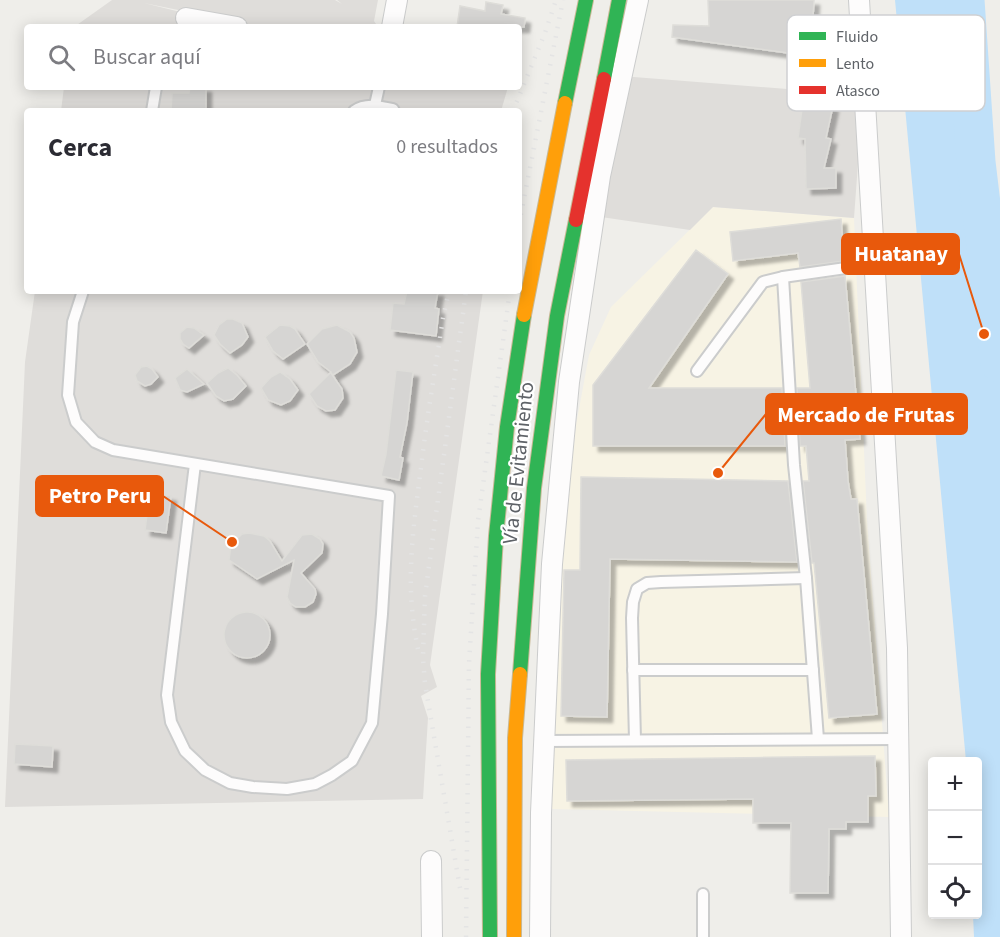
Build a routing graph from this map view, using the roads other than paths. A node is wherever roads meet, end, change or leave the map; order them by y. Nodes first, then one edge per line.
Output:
1 (397, 0) edge
2 (586, 0) edge
3 (619, 0) edge
4 (639, 0) edge
5 (859, 0) edge
6 (860, 15) edge
7 (186, 18) dead end
8 (220, 24) edge
9 (393, 24) edge
10 (156, 90) edge
11 (378, 90) edge
12 (375, 105) junction
13 (152, 108) edge
14 (358, 108) edge
15 (388, 108) edge
16 (865, 111) edge
17 (593, 175) junction
18 (874, 264) junction
19 (783, 277) junction
20 (82, 294) edge
21 (697, 371) dead end
22 (195, 464) junction
23 (806, 578) junction
24 (633, 670) junction
25 (813, 670) junction
26 (818, 739) junction
27 (898, 739) junction
28 (530, 740) junction
29 (635, 740) junction
30 (431, 861) dead end
31 (703, 894) dead end
32 (432, 937) edge
33 (490, 937) edge
34 (514, 937) edge
35 (540, 937) edge
36 (703, 937) edge
37 (901, 937) edge

1 - 9 street
2 - 33 highway, Vía de Evitamiento
3 - 17 highway, Vía de Evitamiento
4 - 17 street
5 - 6 street
7 - 8 street
10 - 13 lane
11 - 12 lane
12 - 14 lane
12 - 15 lane
16 - 18 street
17 - 28 street
17 - 28 highway, Vía de Evitamiento
18 - 19 lane
18 - 27 street
19 - 21 lane
19 - 23 lane
20 - 22 lane
22 - 22 lane
23 - 24 lane
23 - 25 lane
24 - 25 lane
24 - 29 lane
25 - 26 lane
26 - 27 lane
26 - 29 lane
27 - 37 street
28 - 29 lane
28 - 34 highway, Vía de Evitamiento
28 - 35 street
30 - 32 street
31 - 36 lane

